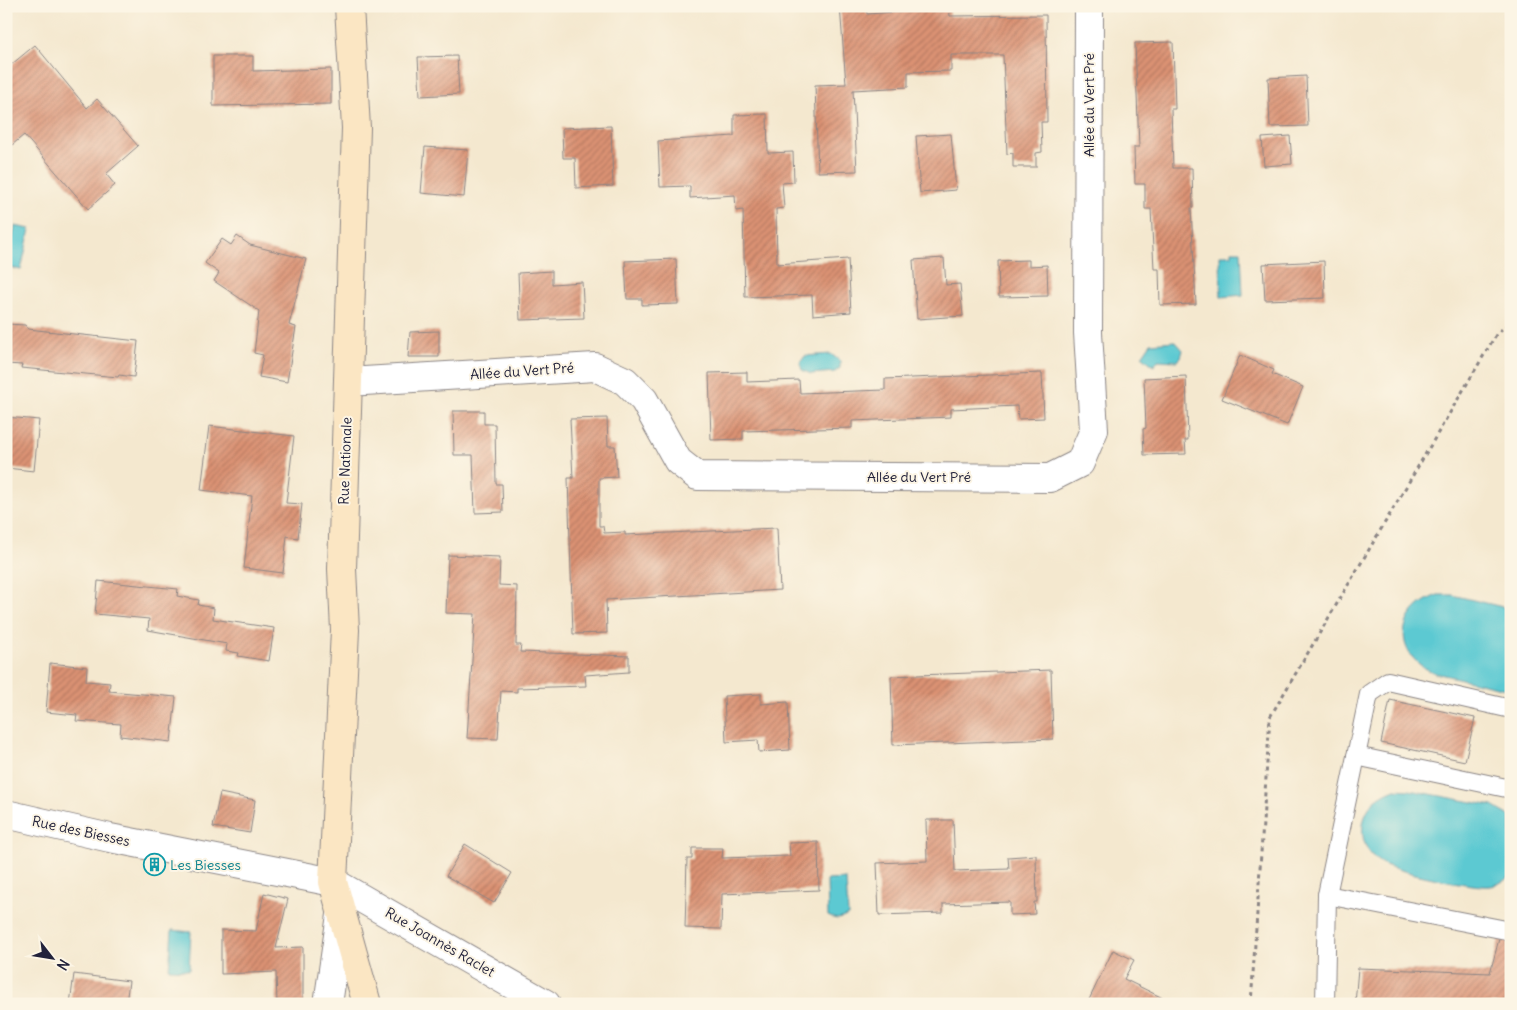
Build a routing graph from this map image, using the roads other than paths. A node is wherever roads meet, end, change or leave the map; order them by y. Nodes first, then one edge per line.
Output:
1 (349, 6) edge
2 (1089, 6) edge
3 (348, 382) junction
4 (1511, 709) edge
5 (1356, 756) junction
6 (1511, 789) edge
7 (6, 814) edge
8 (334, 882) junction
9 (1327, 895) junction
10 (341, 915) junction
11 (1511, 931) edge
12 (328, 1004) edge
13 (367, 1004) edge
14 (546, 1004) edge
15 (1325, 1004) edge

1 - 3 main road, Rue Nationale
2 - 3 street, Allée du Vert Pré
3 - 8 main road, Rue Nationale
4 - 5 lane
5 - 6 lane
5 - 9 lane
7 - 8 street, Rue des Biesses
8 - 10 main road, Rue Nationale
8 - 14 street, Rue Joannès Raclet
9 - 11 lane
9 - 15 lane
10 - 12 street, Rue Nationale
10 - 13 main road, Rue Nationale

